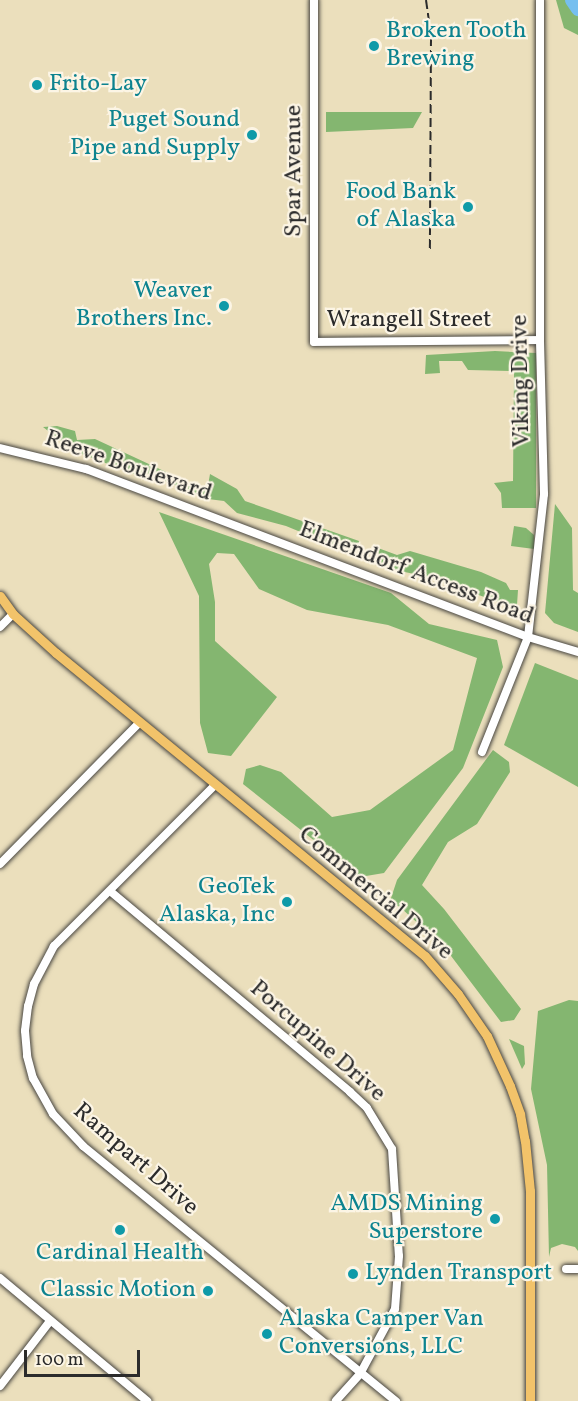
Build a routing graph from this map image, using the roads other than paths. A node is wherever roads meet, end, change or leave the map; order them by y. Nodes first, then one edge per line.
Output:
1 (314, 0) edge
2 (540, 0) edge
3 (540, 340) junction
4 (314, 342) joint
5 (0, 448) edge
6 (243, 528) joint
7 (0, 596) edge
8 (13, 614) junction
9 (0, 627) edge
10 (528, 637) junction
11 (578, 652) edge
12 (139, 723) junction
13 (482, 752) dead end
14 (215, 785) junction
15 (0, 864) edge
16 (110, 891) junction
17 (566, 1269) dead end
18 (578, 1269) edge
19 (0, 1278) edge
20 (50, 1321) junction
21 (360, 1374) junction
22 (0, 1386) edge
23 (147, 1401) edge
24 (336, 1401) edge
25 (396, 1401) edge
26 (530, 1401) edge

1 - 4 street, Spar Avenue
2 - 3 street, Viking Drive
3 - 4 street, Wrangell Street
3 - 10 street, Viking Drive
5 - 6 street, Reeve Boulevard
6 - 10 street, Elmendorf Access Road
7 - 8 main road, Commercial Drive
8 - 9 street
8 - 12 main road, Commercial Drive
10 - 11 street, Elmendorf Access Road
10 - 13 street, Viking Drive
12 - 14 main road, Commercial Drive
12 - 15 street
14 - 16 street, Rampart Drive
14 - 26 main road, Commercial Drive
16 - 21 street, Porcupine Drive
16 - 21 street, Rampart Drive
17 - 18 street
19 - 20 street
20 - 22 street
20 - 23 street
21 - 24 street, Porcupine Drive
21 - 25 street, Rampart Drive

